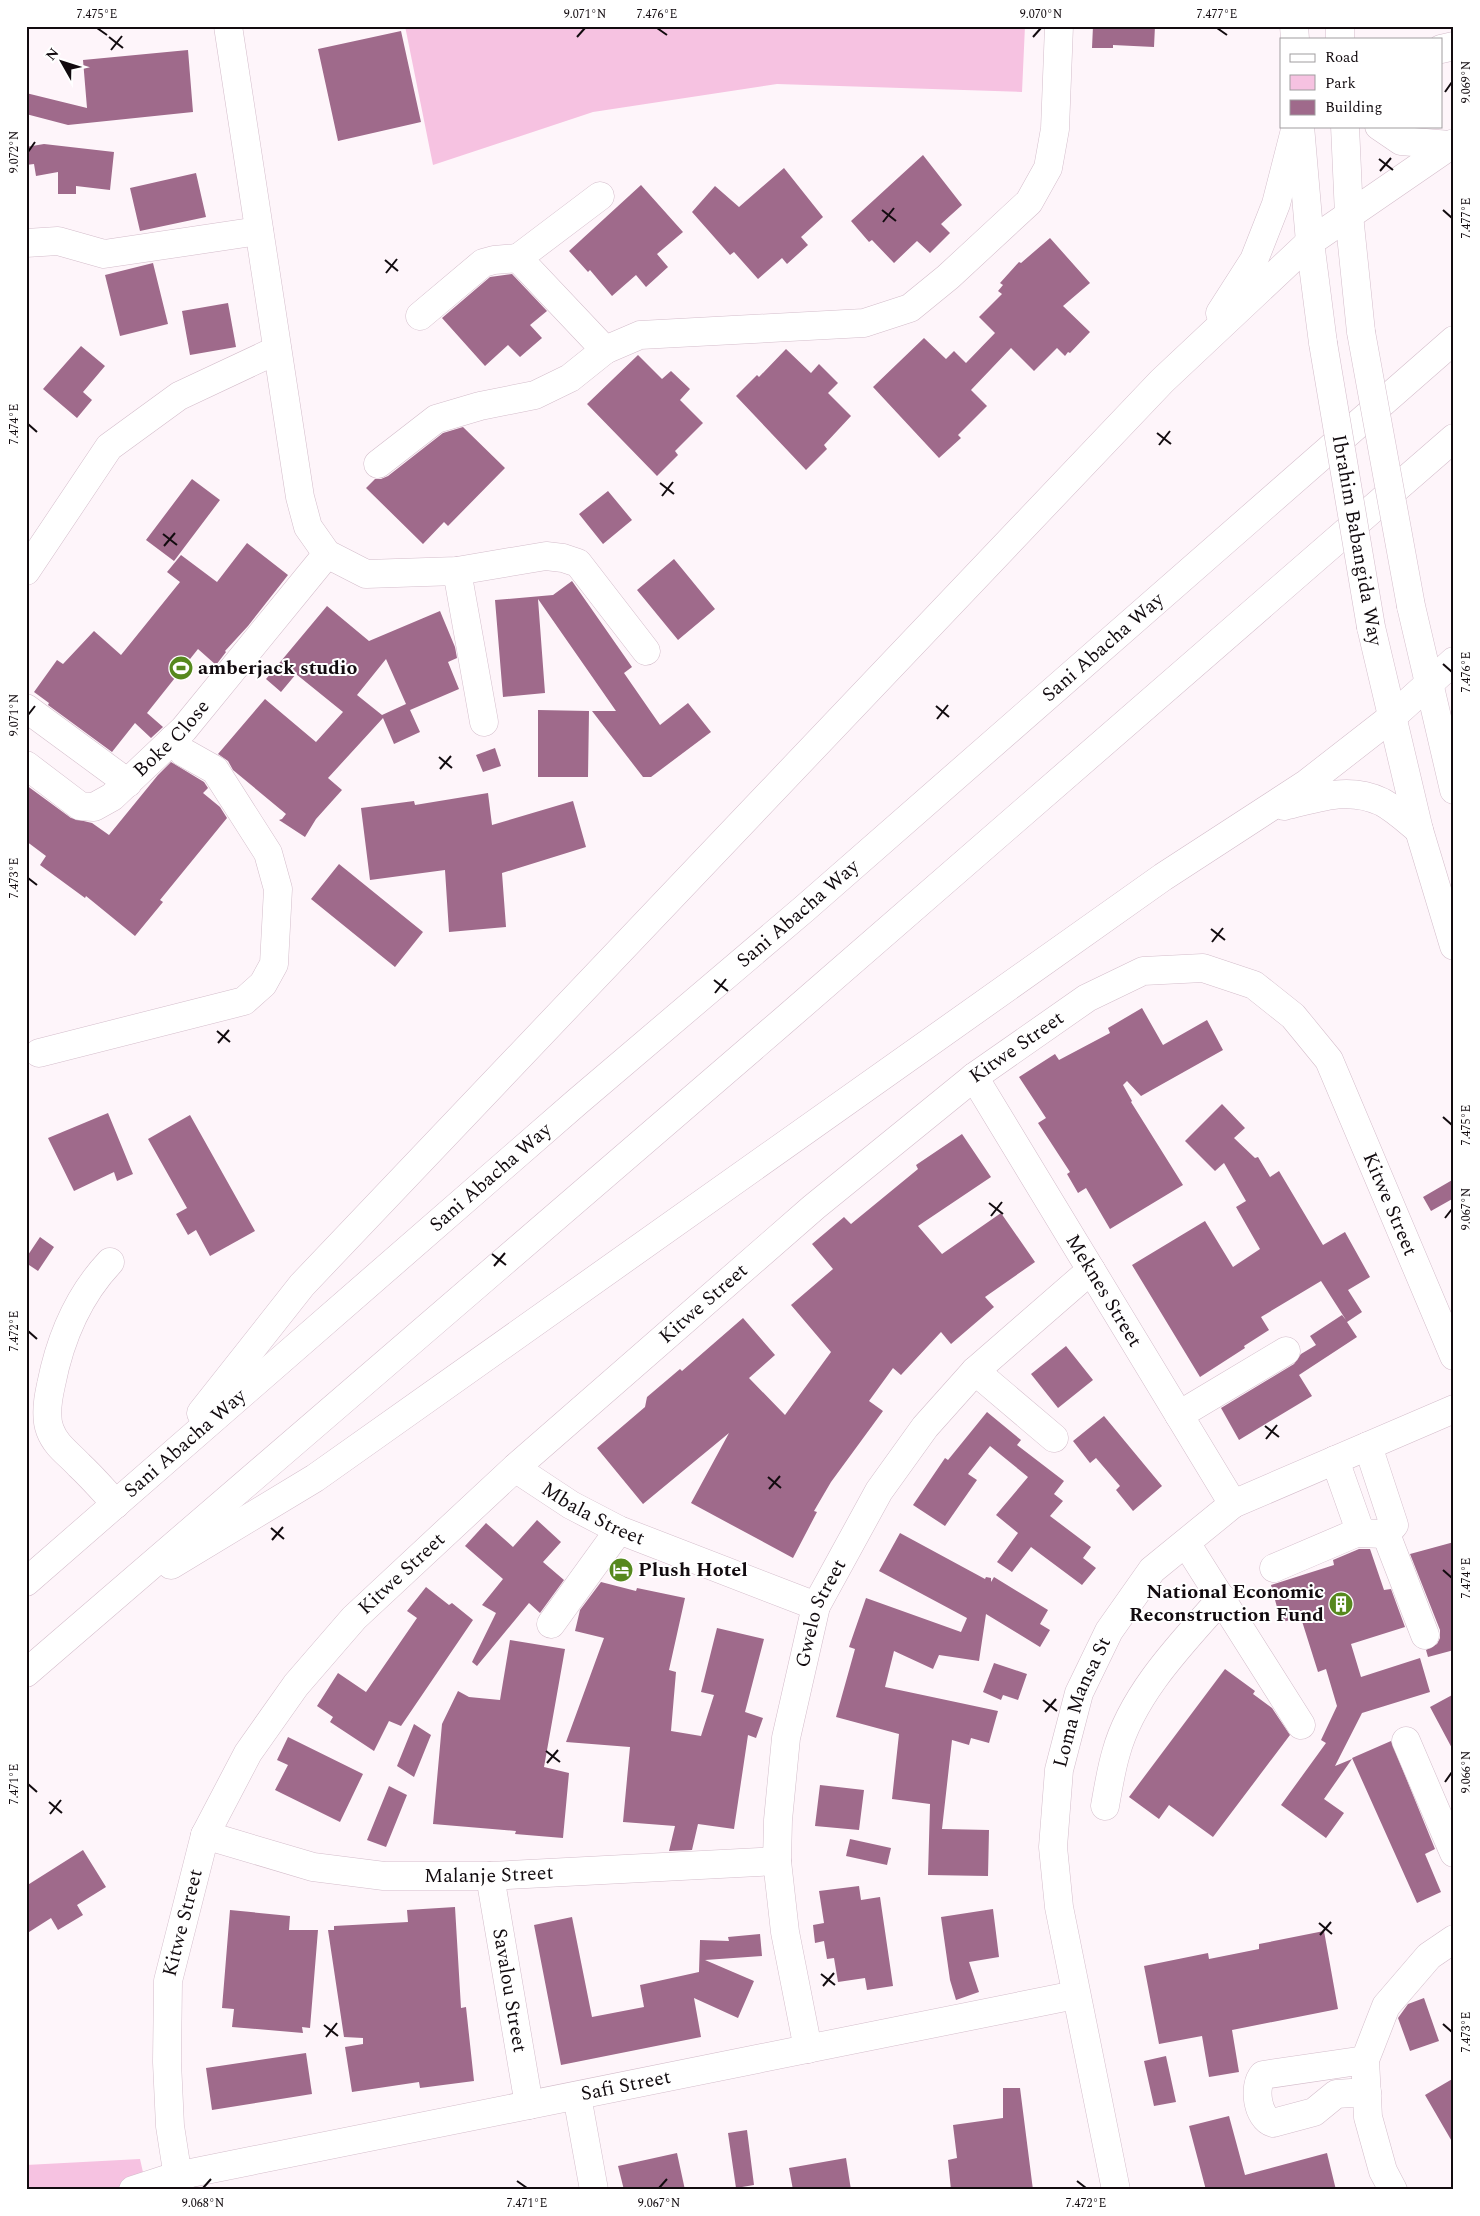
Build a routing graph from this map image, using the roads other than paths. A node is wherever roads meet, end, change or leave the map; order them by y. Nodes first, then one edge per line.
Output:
1 (228, 26) edge
2 (1059, 26) edge
3 (1295, 128) edge
4 (1300, 128) edge
5 (1345, 128) edge
6 (1382, 128) edge
7 (1452, 144) edge
8 (600, 196) dead end
9 (1349, 214) junction
10 (259, 231) junction
11 (1310, 242) junction
12 (26, 243) edge
13 (518, 258) junction
14 (420, 316) dead end
15 (1454, 340) edge
16 (1196, 349) junction
17 (277, 350) junction
18 (605, 350) junction
19 (1454, 438) edge
20 (378, 464) dead end
21 (327, 554) junction
22 (26, 571) edge
23 (457, 571) junction
24 (646, 651) dead end
25 (1454, 661) edge
26 (1428, 686) junction
27 (26, 708) edge
28 (1392, 717) junction
29 (484, 722) dead end
30 (173, 740) junction
31 (26, 765) edge
32 (128, 783) junction
33 (1454, 790) edge
34 (1266, 810) junction
35 (1420, 830) junction
36 (1454, 946) edge
37 (39, 1053) dead end
38 (974, 1077) junction
39 (110, 1262) dead end
40 (1091, 1270) junction
41 (1286, 1351) dead end
42 (1454, 1356) edge
43 (975, 1371) junction
44 (1454, 1409) edge
45 (1179, 1415) junction
46 (1054, 1438) dead end
47 (1368, 1446) junction
48 (1335, 1460) junction
49 (160, 1465) junction
50 (515, 1468) junction
51 (116, 1504) junction
52 (1233, 1504) junction
53 (619, 1530) junction
54 (1356, 1533) junction
55 (1386, 1534) junction
56 (1186, 1543) junction
57 (1274, 1568) dead end
58 (26, 1582) edge
59 (1222, 1598) junction
60 (101, 1606) junction
61 (816, 1606) junction
62 (551, 1624) dead end
63 (1425, 1635) dead end
64 (26, 1673) edge
65 (1301, 1725) dead end
66 (1406, 1741) dead end
67 (1105, 1806) dead end
68 (206, 1835) junction
69 (1454, 1853) edge
70 (777, 1861) junction
71 (490, 1876) junction
72 (1450, 1951) edge
73 (1075, 1995) junction
74 (808, 2049) junction
75 (1365, 2060) junction
76 (1367, 2092) junction
77 (577, 2096) junction
78 (529, 2105) junction
79 (178, 2183) edge
80 (133, 2190) edge
81 (594, 2190) edge
82 (1116, 2190) edge
83 (1392, 2190) edge

1 - 10 main road
2 - 18 main road
3 - 16 main road
4 - 11 main road, Ibrahim Babangida Way
5 - 9 main road, Ibrahim Babangida Way
6 - 7 main road
7 - 9 main road
8 - 13 main road
9 - 11 main road
9 - 26 main road, Ibrahim Babangida Way, bridge
10 - 12 main road
10 - 17 main road
11 - 16 main road
11 - 28 main road, Ibrahim Babangida Way, bridge
13 - 14 main road
13 - 18 main road
15 - 49 main road, Sani Abacha Way
16 - 49 main road
17 - 21 main road
17 - 22 main road
18 - 20 main road
19 - 60 main road
21 - 23 main road
21 - 30 main road, Boke Close
23 - 24 main road
23 - 29 main road
25 - 26 main road
26 - 28 main road
26 - 33 main road, Ibrahim Babangida Way
27 - 32 main road
28 - 34 main road
28 - 35 main road, Ibrahim Babangida Way
30 - 32 main road, Boke Close
30 - 37 main road
31 - 32 main road, Boke Close
34 - 35 main road
34 - 60 main road
35 - 36 main road, Ibrahim Babangida Way
38 - 40 main road, Meknes Street
38 - 42 main road, Kitwe Street
38 - 50 main road, Kitwe Street
39 - 51 main road
40 - 43 main road, Gwelo Street
40 - 45 main road, Meknes Street
41 - 45 main road
43 - 46 main road
43 - 61 main road, Gwelo Street
44 - 47 main road, Loma Mansa St
45 - 52 main road, Meknes Street
47 - 48 main road, Loma Mansa St
47 - 55 main road
48 - 52 main road, Loma Mansa St
48 - 54 main road
49 - 51 main road, Sani Abacha Way
50 - 53 main road, Mbala Street
50 - 68 main road, Kitwe Street
51 - 58 main road, Sani Abacha Way
52 - 56 main road, Loma Mansa St
53 - 61 main road, Mbala Street
53 - 62 main road
54 - 55 main road
54 - 57 main road
55 - 63 main road
56 - 59 main road
56 - 73 main road, Loma Mansa St
59 - 65 main road
59 - 67 main road
60 - 64 main road
61 - 70 main road, Gwelo Street
66 - 69 main road
68 - 71 main road, Malanje Street
68 - 79 main road, Kitwe Street
70 - 71 main road, Malanje Street
70 - 74 main road, Gwelo Street
71 - 78 main road, Savalou Street
72 - 75 main road
73 - 74 main road, Safi Street
73 - 82 main road, Loma Mansa St
74 - 77 main road, Safi Street
75 - 76 main road
75 - 76 main road
76 - 83 main road
77 - 78 main road, Safi Street
77 - 81 main road
78 - 79 main road, Safi Street
79 - 80 main road, Safi Street

